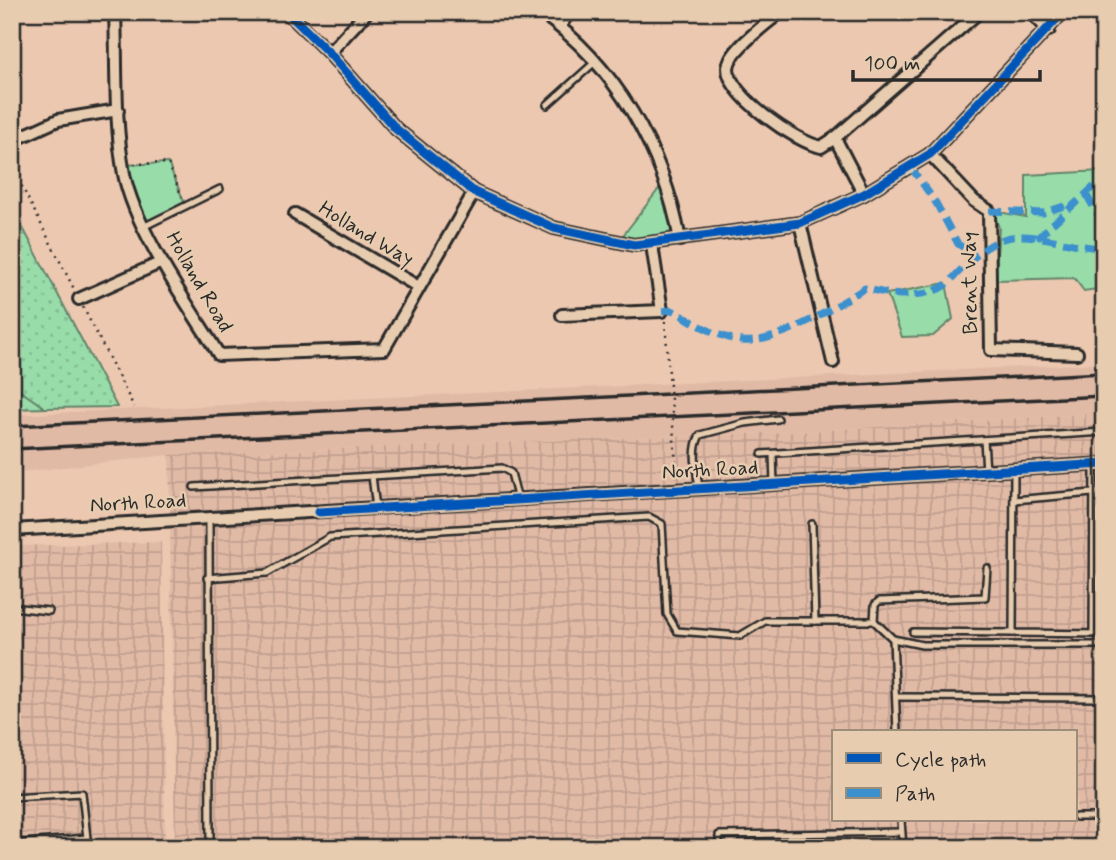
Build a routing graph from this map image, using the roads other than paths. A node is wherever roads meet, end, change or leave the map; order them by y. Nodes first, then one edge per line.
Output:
1 (115, 12) edge
2 (287, 12) edge
3 (367, 12) edge
4 (540, 12) edge
5 (573, 12) edge
6 (780, 12) edge
7 (979, 12) edge
8 (1030, 12) edge
9 (1063, 12) edge
10 (561, 29) junction
11 (1049, 30) junction
12 (329, 52) junction
13 (595, 62) junction
14 (547, 105) dead end
15 (118, 110) junction
16 (835, 138) junction
17 (12, 141) edge
18 (930, 155) junction
19 (220, 189) dead end
20 (474, 192) junction
21 (864, 194) junction
22 (295, 214) dead end
23 (800, 223) junction
24 (145, 226) junction
25 (680, 240) junction
26 (653, 245) junction
27 (162, 262) junction
28 (417, 286) junction
29 (79, 299) road end
30 (562, 315) dead end
31 (1077, 353) dead end
32 (833, 362) dead end
33 (778, 419) dead end
34 (1104, 432) edge
35 (984, 440) junction
36 (762, 454) dead end
37 (773, 454) junction
38 (1099, 464) edge
39 (1014, 469) junction
40 (986, 471) junction
41 (372, 476) junction
42 (774, 484) junction
43 (194, 487) dead end
44 (699, 488) junction
45 (1095, 492) junction
46 (1104, 492) edge
47 (518, 500) junction
48 (1014, 500) junction
49 (376, 508) junction
50 (209, 518) junction
51 (812, 524) dead end
52 (12, 530) edge
53 (987, 568) dead end
54 (207, 578) junction
55 (12, 607) edge
56 (49, 611) dead end
57 (815, 621) junction
58 (874, 621) junction
59 (913, 632) dead end
60 (1013, 633) junction
61 (1093, 634) junction
62 (1104, 634) edge
63 (893, 639) junction
64 (1104, 645) edge
65 (896, 697) junction
66 (1104, 698) edge
67 (897, 730) edge
68 (12, 797) edge
69 (1078, 817) edge
70 (1104, 817) edge
71 (901, 822) edge
72 (901, 832) junction
73 (12, 844) edge
74 (210, 848) edge
75 (719, 848) edge
76 (903, 848) edge

1 - 15 street, Holland Road
2 - 12 street
3 - 12 street
4 - 10 street
5 - 10 lane
6 - 16 street
7 - 16 street
8 - 11 street
9 - 11 street
10 - 13 street
11 - 18 street
12 - 20 street
13 - 14 lane
13 - 25 street
15 - 17 street
15 - 24 street, Holland Road
16 - 21 street
18 - 21 street
18 - 31 street, Brent Way
19 - 24 lane
20 - 26 street
20 - 28 street, Holland Road
21 - 23 street
22 - 28 street, Holland Way
23 - 25 street
23 - 32 street
24 - 27 street, Holland Road
25 - 26 street
26 - 30 street
27 - 28 street, Holland Road
27 - 29 street
33 - 44 lane
34 - 35 lane
35 - 37 lane
35 - 40 lane
36 - 37 lane
37 - 42 lane
38 - 39 street, North Road
38 - 45 lane
39 - 40 street, North Road
39 - 48 lane
40 - 42 street, North Road
41 - 43 lane
41 - 47 lane
41 - 49 lane
42 - 44 street, North Road
44 - 47 street, North Road
45 - 46 lane
45 - 48 lane
45 - 61 lane
47 - 49 street, North Road
48 - 60 lane
49 - 50 street, North Road
50 - 52 street, North Road
50 - 54 lane
51 - 57 lane
53 - 58 lane
54 - 57 lane
54 - 74 lane
55 - 56 lane
57 - 58 lane
58 - 63 lane
59 - 60 lane
60 - 61 lane
61 - 62 lane
63 - 64 lane
63 - 65 lane
65 - 66 lane
65 - 67 lane
68 - 73 lane
69 - 70 lane
71 - 72 lane
72 - 75 lane
72 - 76 lane

